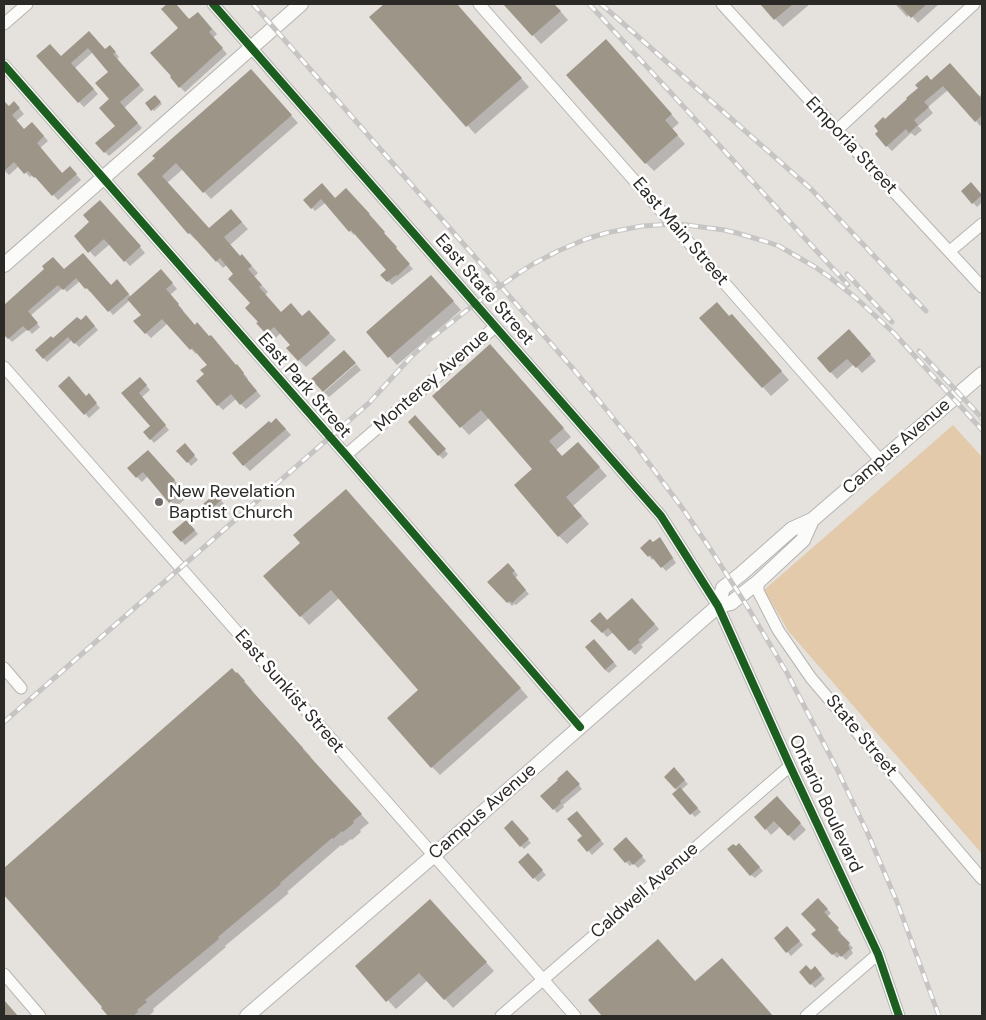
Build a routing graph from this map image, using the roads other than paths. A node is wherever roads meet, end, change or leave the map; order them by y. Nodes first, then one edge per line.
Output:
1 (27, 4) edge
2 (213, 4) edge
3 (301, 4) edge
4 (479, 4) edge
5 (722, 4) edge
6 (974, 4) edge
7 (4, 24) edge
8 (252, 48) junction
9 (4, 66) edge
10 (836, 130) junction
11 (102, 178) junction
12 (982, 224) edge
13 (950, 252) junction
14 (4, 265) edge
15 (982, 287) edge
16 (495, 327) junction
17 (4, 367) edge
18 (982, 374) edge
19 (346, 455) junction
20 (882, 461) junction
21 (812, 520) junction
22 (758, 582) junction
23 (718, 606) junction
24 (4, 668) edge
25 (21, 688) dead end
26 (580, 727) junction
27 (790, 766) junction
28 (433, 856) junction
29 (982, 879) edge
30 (878, 954) junction
31 (4, 974) edge
32 (543, 980) junction
33 (40, 1016) edge
34 (247, 1016) edge
35 (501, 1016) edge
36 (575, 1016) edge
37 (806, 1016) edge
38 (899, 1016) edge

1 - 7 street
2 - 8 street, East State Street
3 - 8 street
4 - 20 street, East Main Street
5 - 10 street, Emporia Street
6 - 10 street
8 - 11 street
8 - 16 street, East State Street
9 - 11 street, East Park Street
10 - 13 street, Emporia Street
11 - 14 street
11 - 19 street, East Park Street
12 - 13 street
13 - 15 street, Emporia Street
16 - 19 street, Monterey Avenue
16 - 23 street, East State Street
17 - 28 street, East Sunkist Street
18 - 20 street, Campus Avenue
19 - 26 street, East Park Street
20 - 21 street, Campus Avenue
21 - 22 street, Campus Avenue
21 - 23 street, Campus Avenue
22 - 23 street, Campus Avenue
22 - 29 street, State Street
23 - 26 street, Campus Avenue
23 - 27 street, Ontario Boulevard
24 - 25 street
26 - 28 street, Campus Avenue
27 - 30 street, Ontario Boulevard
27 - 32 street, Caldwell Avenue
28 - 32 street, East Sunkist Street
28 - 34 street, Campus Avenue
30 - 37 street
30 - 38 street, Ontario Boulevard
31 - 33 street
32 - 35 street, Caldwell Avenue
32 - 36 street, East Sunkist Street

